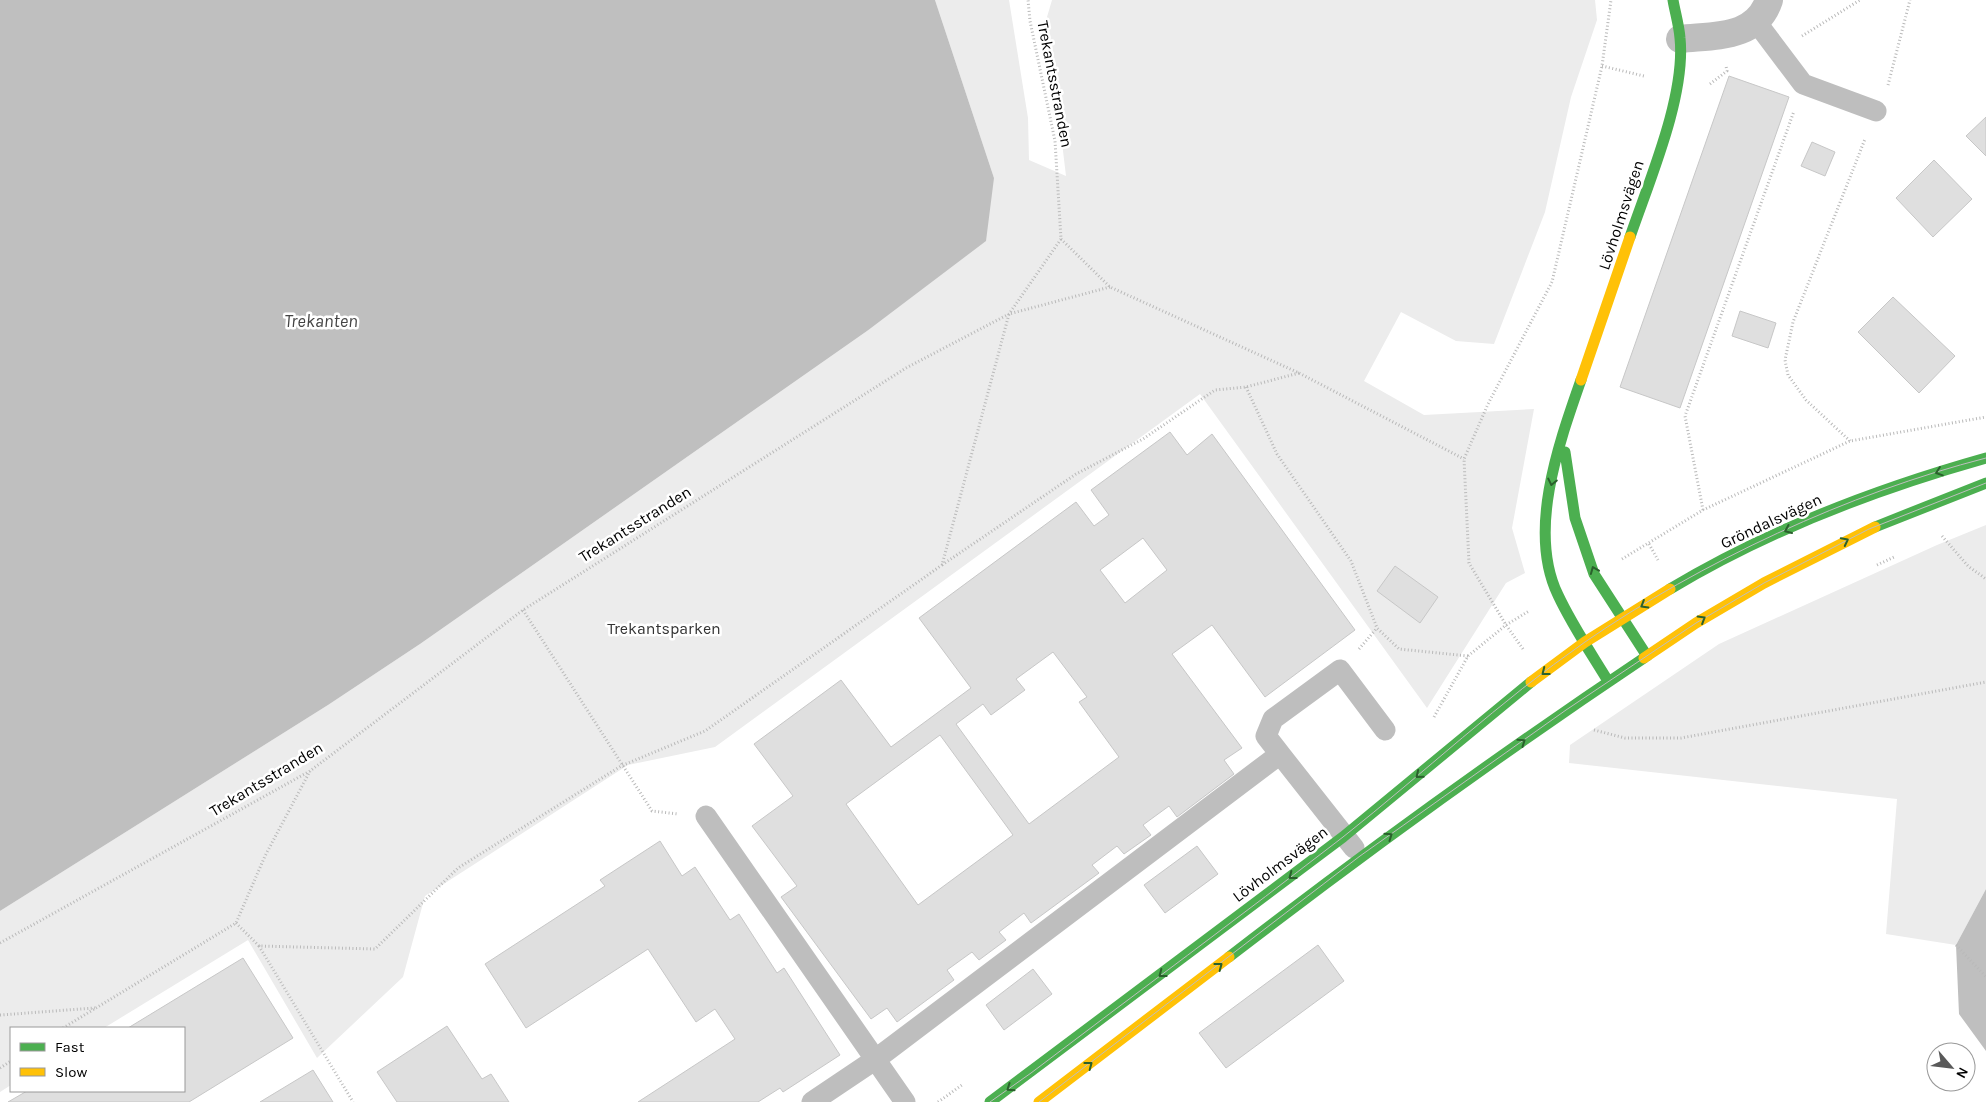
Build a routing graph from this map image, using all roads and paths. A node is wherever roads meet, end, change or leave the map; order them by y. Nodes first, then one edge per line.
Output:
1 (1028, 0) edge
2 (1611, 0) edge
3 (1673, 0) edge
4 (1910, 0) edge
5 (1763, 11) edge
6 (1680, 39) junction
7 (1803, 84) junction
8 (1876, 111) junction
9 (1062, 240) junction
10 (1110, 286) junction
11 (1009, 314) junction
12 (1299, 373) junction
13 (1246, 387) junction
14 (1986, 418) edge
15 (1562, 434) junction
16 (1850, 442) junction
17 (1464, 458) junction
18 (1986, 458) edge
19 (1986, 483) edge
20 (1703, 510) junction
21 (1942, 536) dead end
22 (942, 565) junction
23 (1594, 574) junction
24 (1986, 579) edge
25 (1557, 594) junction
26 (523, 610) junction
27 (1622, 618) junction
28 (1584, 643) junction
29 (1468, 656) dead end
30 (1647, 656) junction
31 (1608, 681) junction
32 (1986, 682) edge
33 (1587, 728) dead end
34 (1385, 730) dead end
35 (1280, 754) junction
36 (621, 766) junction
37 (310, 771) junction
38 (706, 816) joint
39 (1344, 836) junction
40 (1360, 856) junction
41 (236, 923) junction
42 (0, 943) edge
43 (1956, 945) dead end
44 (259, 946) junction
45 (1986, 977) edge
46 (95, 1008) junction
47 (0, 1015) edge
48 (65, 1027) edge
49 (876, 1060) junction
50 (354, 1102) edge
51 (812, 1102) edge
52 (905, 1102) edge
53 (990, 1102) edge
54 (1039, 1102) edge

1 - 9 path, Trekantsstranden
2 - 17 path
3 - 6 street, Lövholmsvägen
4 - 8 path
5 - 6 street
5 - 7 lane
6 - 15 street, Lövholmsvägen
7 - 8 lane
7 - 20 path
8 - 16 path
9 - 10 path
9 - 11 path, Trekantsstranden
10 - 11 path
10 - 12 path
11 - 22 path
11 - 26 path, Trekantsstranden
12 - 13 path
12 - 17 path
13 - 22 path
13 - 29 path
14 - 16 path
23 -> 15 street, Lövholmsvägen
15 -> 25 street, Lövholmsvägen
16 - 20 path
17 - 25 path
18 -> 27 street, Gröndalsvägen
30 -> 19 street
20 - 23 path
21 - 24 path
22 - 36 path
23 - 27 street, Lövholmsvägen
25 - 28 street, Lövholmsvägen
26 - 36 path
26 - 37 path, Trekantsstranden
27 - 28 street, Gröndalsvägen
27 - 30 street, Lövholmsvägen
28 - 31 street, Lövholmsvägen
28 -> 39 street, Lövholmsvägen
30 - 31 street
40 -> 31 street
32 - 33 path
34 - 35 lane
35 - 39 lane
35 - 49 lane
36 - 38 path
36 - 44 path
37 - 41 path
37 - 42 path, Trekantsstranden
38 - 49 lane
39 - 40 lane
39 -> 53 street, Lövholmsvägen
54 -> 40 street
41 - 44 path
41 - 46 path
43 - 45 path
44 - 50 path
46 - 47 path
46 - 48 path
49 - 51 lane
49 - 52 lane

